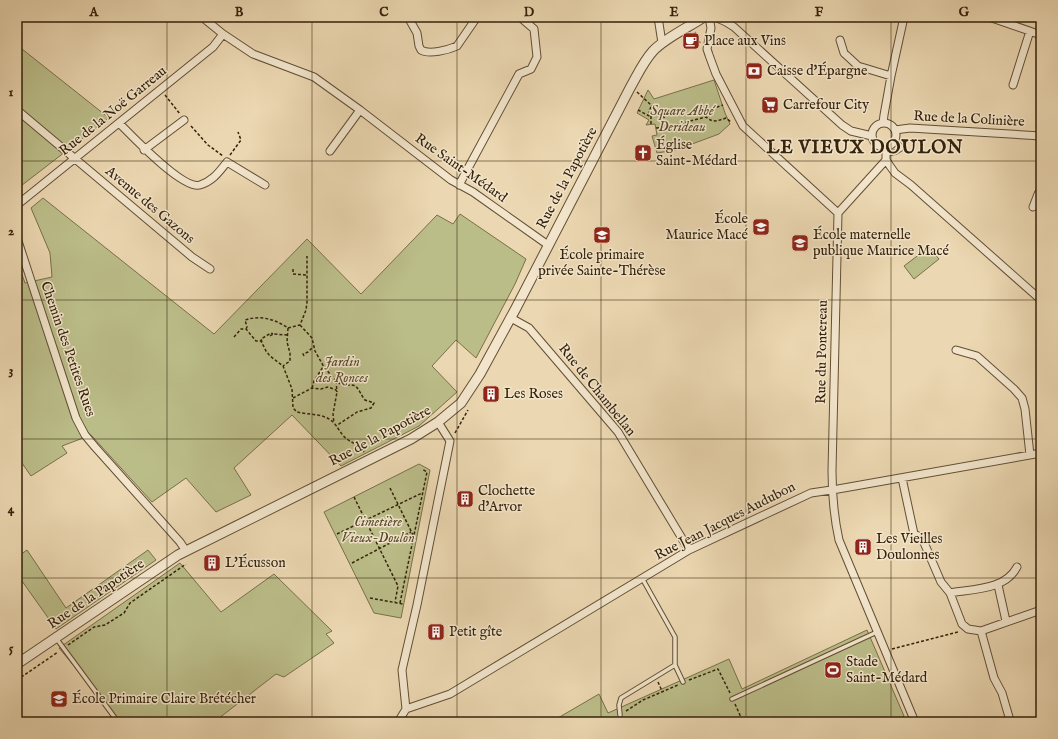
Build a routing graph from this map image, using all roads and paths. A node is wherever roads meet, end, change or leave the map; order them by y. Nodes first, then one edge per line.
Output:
1 (202, 17) edge
2 (408, 17) edge
3 (477, 17) edge
4 (520, 17) edge
5 (658, 17) edge
6 (704, 17) edge
7 (709, 17) edge
8 (715, 17) edge
9 (904, 17) edge
10 (989, 17) edge
11 (692, 25) junction
12 (1030, 31) junction
13 (223, 34) junction
14 (1041, 35) edge
15 (840, 40) dead end
16 (662, 43) junction
17 (708, 52) junction
18 (891, 76) junction
19 (1013, 85) dead end
20 (160, 90) junction
21 (637, 92) dead end
22 (730, 102) junction
23 (652, 105) junction
24 (17, 110) edge
25 (360, 110) junction
26 (638, 110) dead end
27 (651, 117) junction
28 (706, 117) junction
29 (184, 120) junction
30 (731, 122) dead end
31 (883, 123) junction
32 (119, 124) junction
33 (651, 124) dead end
34 (667, 127) junction
35 (656, 128) dead end
36 (895, 130) junction
37 (238, 132) dead end
38 (872, 136) junction
39 (1041, 136) edge
40 (895, 141) junction
41 (144, 150) junction
42 (330, 151) dead end
43 (886, 153) junction
44 (75, 158) junction
45 (265, 185) dead end
46 (459, 185) junction
47 (1041, 190) edge
48 (17, 205) edge
49 (1033, 207) dead end
50 (838, 213) junction
51 (17, 238) edge
52 (548, 245) junction
53 (307, 256) dead end
54 (210, 269) dead end
55 (293, 269) dead end
56 (306, 275) junction
57 (1041, 300) edge
58 (511, 318) junction
59 (300, 325) junction
60 (288, 328) junction
61 (246, 329) junction
62 (273, 334) junction
63 (287, 335) junction
64 (270, 336) dead end
65 (234, 337) dead end
66 (262, 342) junction
67 (314, 346) junction
68 (956, 350) dead end
69 (304, 356) dead end
70 (283, 366) junction
71 (324, 366) junction
72 (336, 381) junction
73 (312, 388) junction
74 (337, 392) junction
75 (293, 398) junction
76 (438, 422) junction
77 (334, 424) junction
78 (336, 426) junction
79 (1041, 453) edge
80 (1030, 455) junction
81 (368, 460) junction
82 (422, 469) dead end
83 (902, 478) junction
84 (390, 488) dead end
85 (832, 490) junction
86 (423, 493) junction
87 (354, 496) dead end
88 (398, 505) junction
89 (366, 520) junction
90 (411, 532) junction
91 (337, 534) dead end
92 (414, 537) junction
93 (380, 548) junction
94 (689, 550) junction
95 (186, 551) junction
96 (352, 563) dead end
97 (186, 564) dead end
98 (1018, 567) dead end
99 (642, 578) junction
100 (998, 585) junction
101 (950, 593) junction
102 (370, 598) dead end
103 (395, 602) junction
104 (400, 603) junction
105 (403, 604) dead end
106 (1041, 610) edge
107 (1006, 621) junction
108 (968, 630) junction
109 (981, 631) junction
110 (878, 632) junction
111 (56, 638) junction
112 (64, 648) junction
113 (886, 651) junction
114 (17, 664) edge
115 (675, 665) junction
116 (718, 669) dead end
117 (655, 677) junction
118 (17, 680) edge
119 (683, 682) junction
120 (662, 691) junction
121 (732, 699) dead end
122 (406, 709) junction
123 (620, 715) joint
124 (1009, 717) dead end
125 (118, 722) edge
126 (398, 722) edge
127 (915, 722) edge

1 - 13 street, Rue Saint-Médard
2 - 3 street
4 - 46 street
5 - 16 street
6 - 11 street, Rue de la Papotière
7 - 17 street
8 - 38 street
9 - 18 street
10 - 12 street
11 - 16 street, Rue de la Papotière
11 - 17 path
12 - 14 street
12 - 19 street
13 - 20 street, Rue de la Noë Garreau
13 - 25 street, Rue Saint-Médard
15 - 18 street
16 - 52 street, Rue de la Papotière
17 - 22 street
18 - 31 street
20 - 29 path
20 - 32 street, Rue de la Noë Garreau
21 - 23 path
22 - 28 path
22 - 50 street
23 - 27 path
23 - 34 path
24 - 44 street, Avenue des Gazons
25 - 42 street
25 - 46 street, Rue Saint-Médard
26 - 27 path
27 - 33 path
28 - 30 path
28 - 34 path
29 - 37 path
29 - 41 street
31 - 36 street
31 - 38 street
32 - 41 street
32 - 44 street, Rue de la Noë Garreau
34 - 35 path
36 - 39 street, Rue de la Colinière
36 - 40 street
38 - 43 street
40 - 43 street
40 - 43 lane
41 - 45 street
43 - 50 street
43 - 57 street
44 - 48 street, Rue de la Noë Garreau
44 - 54 street, Avenue des Gazons
46 - 52 street, Rue Saint-Médard
47 - 49 street
50 - 85 street, Rue du Pontereau
51 - 95 street, Chemin des Petites Rues
52 - 58 street, Rue de la Papotière
53 - 56 path
55 - 56 path
56 - 59 path
58 - 76 street, Rue de la Papotière
58 - 94 street, Rue de Chambellan
59 - 60 path
59 - 67 path
60 - 61 path
60 - 63 path
61 - 65 path
61 - 66 path
62 - 63 path
62 - 64 path
62 - 66 path
63 - 70 path
66 - 70 path
67 - 69 path
67 - 71 path
68 - 80 street
70 - 75 path
71 - 72 path
71 - 73 path
72 - 74 path
72 - 78 path
73 - 74 path
73 - 75 path
74 - 77 path
75 - 77 path
76 - 81 street, Rue de la Papotière
76 - 122 street
77 - 78 path
78 - 81 path
79 - 80 street, Rue Jean Jacques Audubon
80 - 83 street, Rue Jean Jacques Audubon
81 - 95 street, Rue de la Papotière
82 - 86 path
83 - 85 street, Rue Jean Jacques Audubon
83 - 101 street
84 - 88 path
85 - 94 street, Rue Jean Jacques Audubon
85 - 110 street, Rue du Pontereau
86 - 88 path
86 - 92 path
87 - 89 path
88 - 89 path
88 - 90 path
89 - 91 path
89 - 93 path
90 - 92 path
90 - 93 path
92 - 104 path
93 - 96 path
93 - 103 path
94 - 99 street, Rue Jean Jacques Audubon
95 - 111 street, Rue de la Papotière
97 - 112 path
98 - 100 street
99 - 115 lane
99 - 122 street, Rue Jean Jacques Audubon
100 - 101 street
100 - 107 street
101 - 108 street
102 - 103 path
103 - 104 path
104 - 105 path
106 - 107 street
107 - 109 street
108 - 109 street
108 - 113 path
109 - 124 street
110 - 113 street, Rue du Pontereau
110 - 121 lane
111 - 112 lane
111 - 114 street, Rue de la Papotière
112 - 118 path
112 - 125 lane
113 - 127 street, Rue du Pontereau
115 - 117 lane
115 - 119 lane
116 - 119 path
117 - 120 path
117 - 123 lane
119 - 120 path
120 - 123 path
122 - 126 street

